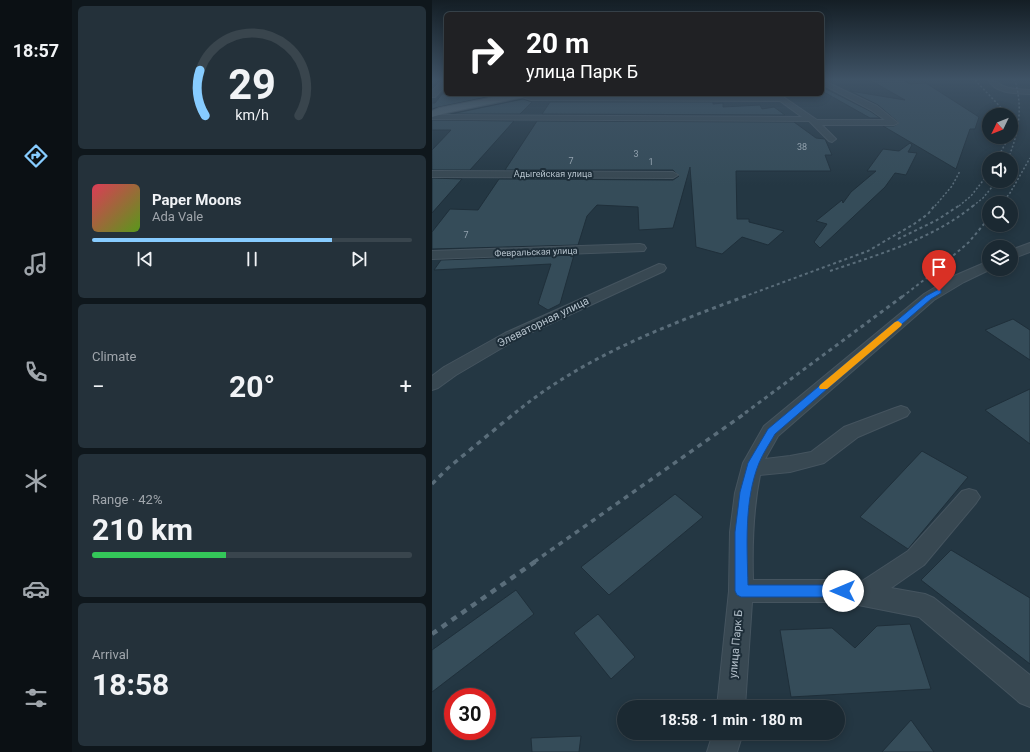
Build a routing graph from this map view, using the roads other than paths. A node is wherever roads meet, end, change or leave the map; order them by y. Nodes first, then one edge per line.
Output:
1 (806, 115) edge
2 (883, 115) edge
3 (432, 117) edge
4 (813, 120) junction
5 (832, 139) dead end
6 (432, 174) edge
7 (673, 175) dead end
8 (1030, 247) edge
9 (640, 248) dead end
10 (1018, 252) edge
11 (432, 255) edge
12 (659, 268) dead end
13 (982, 268) edge
14 (432, 370) edge
15 (450, 371) junction
16 (432, 384) edge
17 (901, 412) dead end
18 (752, 468) junction
19 (969, 498) dead end
20 (741, 591) junction
21 (862, 594) junction
22 (1030, 692) edge
23 (732, 700) edge
24 (726, 740) edge
25 (722, 752) edge

1 - 4 street
2 - 4 street
3 - 4 street
4 - 5 street
6 - 7 street, Адыгейская улица
8 - 10 street
9 - 11 street, Февральская улица
12 - 15 street, Элеваторная улица
13 - 18 street, улица Парк Б
14 - 15 street
15 - 16 street, Элеваторная улица
17 - 18 street
18 - 20 street, улица Парк Б
19 - 21 street
20 - 21 street
20 - 23 street, улица Парк Б
21 - 22 street
24 - 25 street

